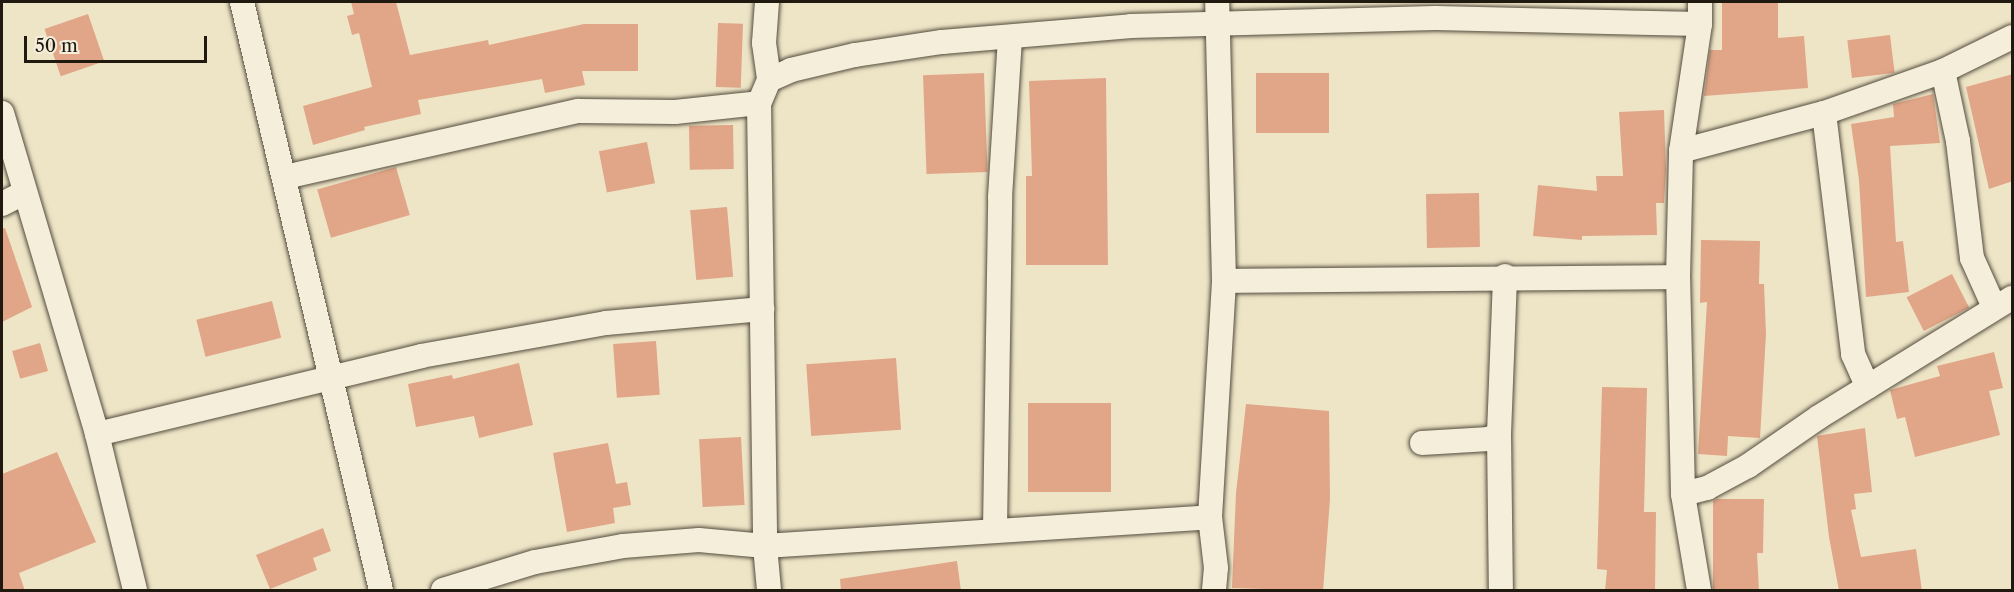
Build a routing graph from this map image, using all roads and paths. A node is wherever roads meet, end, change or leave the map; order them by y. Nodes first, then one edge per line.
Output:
1 (242, 2) edge
2 (766, 2) edge
3 (1435, 10) edge
4 (1218, 12) edge
5 (1700, 13) edge
6 (1010, 37) junction
7 (2013, 37) edge
8 (1943, 71) junction
9 (769, 80) junction
10 (759, 103) junction
11 (2, 113) edge
12 (1824, 113) junction
13 (1681, 151) junction
14 (285, 177) junction
15 (24, 193) junction
16 (2, 204) edge
17 (1505, 276) junction
18 (1678, 277) junction
19 (1224, 281) junction
20 (2007, 307) edge
21 (762, 309) junction
22 (329, 376) junction
23 (1868, 387) junction
24 (97, 434) junction
25 (1499, 434) junction
26 (1422, 443) dead end
27 (1683, 494) junction
28 (1210, 517) junction
29 (995, 529) junction
30 (765, 546) junction
31 (135, 591) edge
32 (381, 591) edge
33 (443, 591) edge
34 (769, 591) edge
35 (1214, 591) edge
36 (1501, 591) edge
37 (1699, 591) edge

1 - 14 street
2 - 9 street
3 - 4 street
3 - 5 street
4 - 6 street
4 - 19 street
5 - 13 street
6 - 9 street
6 - 29 street
7 - 8 street
8 - 12 street
8 - 20 street
9 - 10 street
10 - 14 street
10 - 21 street
11 - 15 street
12 - 13 street
12 - 23 street
13 - 18 street
14 - 22 street
15 - 16 street
15 - 24 street
17 - 18 street
17 - 19 street
17 - 25 street
18 - 27 street
19 - 28 street
20 - 23 street
21 - 22 street
21 - 30 street
22 - 24 street
22 - 32 street
23 - 27 street
24 - 31 street
25 - 26 street
25 - 36 street
27 - 37 street
28 - 29 street
28 - 35 street
29 - 30 street
30 - 33 street
30 - 34 street

